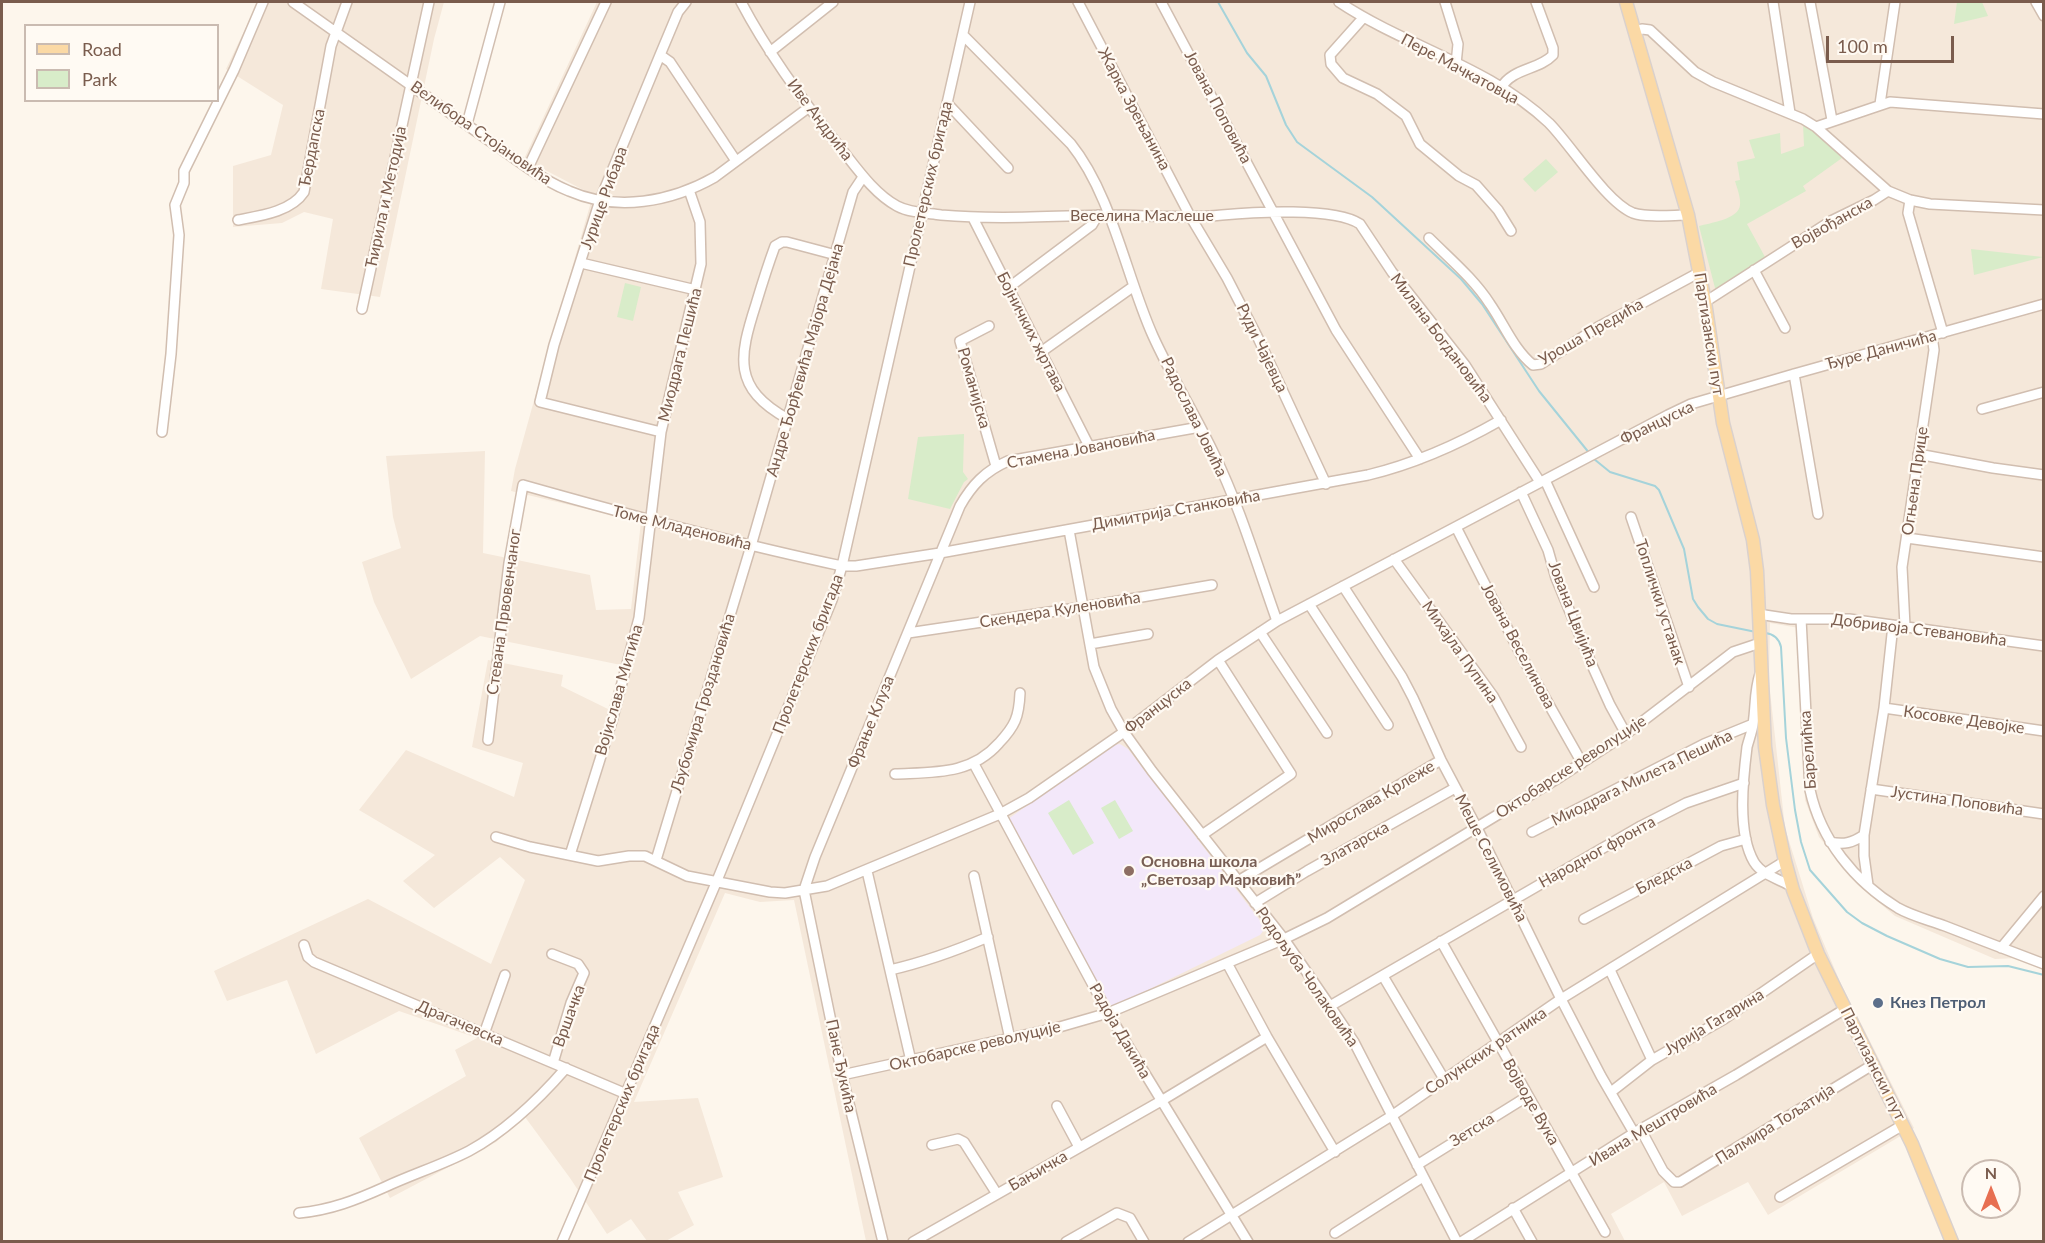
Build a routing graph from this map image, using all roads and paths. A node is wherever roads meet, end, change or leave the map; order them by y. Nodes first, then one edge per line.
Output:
1 (263, 2) edge
2 (293, 2) edge
3 (347, 2) edge
4 (429, 2) edge
5 (500, 2) edge
6 (606, 2) edge
7 (686, 2) edge
8 (741, 2) edge
9 (833, 2) edge
10 (970, 2) edge
11 (1078, 2) edge
12 (1161, 2) edge
13 (1339, 2) edge
14 (1445, 2) edge
15 (1536, 2) edge
16 (1626, 2) edge
17 (1773, 2) edge
18 (1810, 2) edge
19 (1895, 2) edge
20 (2036, 2) edge
21 (2043, 16) edge
22 (1363, 18) junction
23 (1635, 31) junction
24 (336, 32) junction
25 (963, 35) junction
26 (770, 52) junction
27 (660, 55) junction
28 (1456, 63) junction
29 (411, 85) junction
30 (1501, 87) junction
31 (219, 101) edge
32 (218, 102) edge
33 (947, 103) junction
34 (1880, 104) junction
35 (808, 108) junction
36 (1790, 113) junction
37 (2043, 114) edge
38 (1832, 120) junction
39 (467, 124) junction
40 (1816, 127) junction
41 (736, 161) junction
42 (528, 168) junction
43 (1008, 168) dead end
44 (863, 177) junction
45 (689, 189) junction
46 (1887, 191) junction
47 (600, 200) junction
48 (1910, 200) junction
49 (2043, 210) edge
50 (921, 213) junction
51 (1274, 213) junction
52 (1098, 215) junction
53 (1109, 215) junction
54 (1688, 215) junction
55 (1190, 216) junction
56 (973, 218) junction
57 (238, 220) dead end
58 (1360, 224) joint
59 (1511, 231) dead end
60 (1429, 238) dead end
61 (836, 255) junction
62 (581, 263) junction
63 (1754, 270) junction
64 (1700, 272) junction
65 (1134, 286) junction
66 (1008, 288) junction
67 (696, 290) junction
68 (1705, 302) junction
69 (2043, 304) edge
70 (362, 309) dead end
71 (989, 326) dead end
72 (1785, 328) dead end
73 (1943, 333) junction
74 (1932, 336) junction
75 (1041, 352) junction
76 (1794, 374) junction
77 (2043, 392) edge
78 (1718, 397) junction
79 (1982, 409) dead end
80 (788, 419) junction
81 (1501, 420) junction
82 (1200, 427) junction
83 (162, 432) dead end
84 (661, 432) junction
85 (1089, 446) junction
86 (1918, 454) junction
87 (1420, 459) junction
88 (996, 466) junction
89 (2043, 475) edge
90 (1542, 481) junction
91 (1326, 484) junction
92 (523, 485) joint
93 (1521, 492) junction
94 (1234, 500) junction
95 (1818, 514) dead end
96 (1631, 517) dead end
97 (650, 521) junction
98 (1456, 527) junction
99 (1069, 530) junction
100 (1907, 538) junction
101 (751, 546) junction
102 (939, 553) junction
103 (2043, 557) edge
104 (1394, 559) junction
105 (842, 566) junction
106 (1212, 585) dead end
107 (1343, 586) junction
108 (1594, 587) dead end
109 (1309, 604) junction
110 (1083, 607) junction
111 (1758, 615) junction
112 (1801, 619) junction
113 (1276, 621) junction
114 (1893, 625) junction
115 (1905, 626) junction
116 (1260, 632) junction
117 (908, 633) junction
118 (1148, 634) dead end
119 (1759, 639) junction
120 (1090, 644) junction
121 (2043, 646) edge
122 (1218, 660) junction
123 (1761, 672) junction
124 (1689, 687) junction
125 (1020, 693) dead end
126 (1884, 708) junction
127 (1753, 724) junction
128 (1388, 725) dead end
129 (2043, 731) edge
130 (1124, 732) junction
131 (1327, 733) dead end
132 (1626, 734) junction
133 (488, 740) dead end
134 (1521, 747) dead end
135 (1441, 760) junction
136 (1582, 763) junction
137 (974, 764) junction
138 (895, 774) dead end
139 (1744, 783) junction
140 (1455, 788) junction
141 (1871, 789) junction
142 (1000, 814) junction
143 (2043, 814) edge
144 (1477, 828) junction
145 (1532, 832) dead end
146 (1202, 835) junction
147 (1864, 835) junction
148 (496, 837) dead end
149 (1746, 839) junction
150 (1830, 842) junction
151 (570, 855) junction
152 (656, 860) junction
153 (1785, 861) junction
154 (867, 871) junction
155 (1765, 873) junction
156 (974, 876) dead end
157 (1238, 881) junction
158 (716, 883) junction
159 (1868, 885) junction
160 (1792, 886) junction
161 (804, 890) junction
162 (2043, 896) edge
163 (1512, 900) junction
164 (1255, 903) junction
165 (1584, 919) dead end
166 (988, 937) junction
167 (1284, 939) junction
168 (1441, 941) junction
169 (304, 945) dead end
170 (2001, 948) junction
171 (552, 954) dead end
172 (1818, 954) junction
173 (1227, 963) junction
174 (2043, 964) edge
175 (890, 970) junction
176 (1610, 970) junction
177 (505, 975) dead end
178 (1383, 976) junction
179 (1561, 999) junction
180 (1330, 1006) junction
181 (1845, 1009) junction
182 (1108, 1013) junction
183 (484, 1034) junction
184 (1267, 1037) junction
185 (1010, 1039) junction
186 (1497, 1042) junction
187 (1652, 1060) junction
188 (911, 1061) junction
189 (553, 1063) junction
190 (1874, 1064) junction
191 (566, 1068) junction
192 (842, 1075) junction
193 (1444, 1079) junction
194 (1611, 1092) junction
195 (624, 1093) junction
196 (1528, 1096) junction
197 (1161, 1101) junction
198 (1057, 1106) dead end
199 (1393, 1115) junction
200 (1903, 1125) junction
201 (1638, 1131) junction
202 (932, 1145) dead end
203 (1079, 1147) junction
204 (1335, 1152) junction
205 (1417, 1165) junction
206 (1571, 1173) junction
207 (1423, 1177) junction
208 (1674, 1182) joint
209 (997, 1194) junction
210 (1780, 1197) dead end
211 (1514, 1208) junction
212 (299, 1213) dead end
213 (1232, 1215) junction
214 (1605, 1232) dead end
215 (1335, 1233) dead end
216 (562, 1242) edge
217 (883, 1242) edge
218 (913, 1242) edge
219 (1066, 1242) edge
220 (1144, 1242) edge
221 (1188, 1242) edge
222 (1248, 1242) edge
223 (1459, 1242) edge
224 (1532, 1242) edge
225 (1952, 1242) edge

1 - 31 street
2 - 24 street, Велибора Стојановића
3 - 24 street, Ђердапска
4 - 29 street, Ћирила и Методија
5 - 39 street
6 - 42 street
7 - 27 street, Јурице Рибара
8 - 26 street, Иве Андрића
9 - 26 street
10 - 25 street, Пролетерских бригада
11 - 55 street, Жарка Зрењанина
12 - 51 street, Јована Поповића
13 - 22 street, Пере Мачкатовца
14 - 28 street
15 - 30 street
16 - 23 main road, Партизански пут
17 - 36 street
18 - 38 street
19 - 34 street
20 - 21 street
22 - 28 street, Пере Мачкатовца
22 - 59 street
23 - 36 street
23 - 54 main road, Партизански пут
24 - 29 street, Велибора Стојановића
24 - 57 street, Ђердапска
25 - 33 street, Пролетерских бригада
25 - 53 street, Радослава Јовића
26 - 35 street, Иве Андрића
27 - 41 street
27 - 47 street, Јурице Рибара
28 - 30 street, Пере Мачкатовца
29 - 39 street, Велибора Стојановића
29 - 70 street, Ћирила и Методија
30 - 54 street, Пере Мачкатовца
32 - 83 street
33 - 43 street
33 - 50 street, Пролетерских бригада
34 - 37 street
34 - 38 street
35 - 41 street, Велибора Стојановића
35 - 44 street, Иве Андрића
36 - 40 street
38 - 40 street
39 - 42 street, Велибора Стојановића
40 - 46 street
41 - 45 street, Велибора Стојановића
42 - 47 street, Велибора Стојановића
44 - 50 street, Иве Андрића
44 - 61 street, Андре Ђорђевића Мајора Дејана
45 - 47 street, Велибора Стојановића
45 - 67 street, Миодрага Пешића
46 - 48 street, Војвођанска
46 - 63 street, Војвођанска
47 - 62 street, Јурице Рибара
48 - 49 street, Војвођанска
48 - 73 street
50 - 56 street, Веселина Маслеше
50 - 105 street, Пролетерских бригада
51 - 55 street, Веселина Маслеше
51 - 58 street, Веселина Маслеше
51 - 87 street, Јована Поповића
52 - 53 street, Веселина Маслеше
52 - 56 street, Веселина Маслеше
52 - 66 street
53 - 55 street, Веселина Маслеше
53 - 65 street, Радослава Јовића
54 - 64 main road, Партизански пут
55 - 91 street, Руди Чајевца
56 - 66 street, Бојничких жртава
58 - 81 street, Милана Богдановића
60 - 64 street, Уроша Предића
61 - 80 street, Андре Ђорђевића Мајора Дејана
61 - 80 street
62 - 67 street
62 - 84 street, Јурице Рибара
63 - 68 street, Војвођанска
63 - 72 street
64 - 68 main road, Партизански пут
65 - 75 street
65 - 82 street, Радослава Јовића
66 - 75 street, Бојничких жртава
67 - 84 street, Миодрага Пешића
68 - 78 main road, Партизански пут
69 - 73 street, Ђуре Даничића
71 - 88 street, Романијска
73 - 74 street, Ђуре Даничића
74 - 76 street, Ђуре Даничића
74 - 86 street, Огњена Прице
75 - 85 street, Бојничких жртава
76 - 78 street, Ђуре Даничића
76 - 95 street
77 - 79 street
78 - 90 street, Француска
78 - 111 main road, Партизански пут
80 - 101 street, Андре Ђорђевића Мајора Дејана
81 - 87 street, Димитрија Станковића
81 - 90 street, Милана Богдановића
82 - 85 street, Стамена Јовановића
82 - 94 street, Радослава Јовића
84 - 97 street, Миодрага Пешића
85 - 88 street, Стамена Јовановића
86 - 89 street
86 - 100 street, Огњена Прице
87 - 91 street, Димитрија Станковића
88 - 102 street, Стамена Јовановића
90 - 93 street, Француска
90 - 108 street, Јована Цвијића
91 - 94 street, Димитрија Станковића
92 - 97 street, Томе Младеновића
92 - 133 street, Стевана Првовенчаног
93 - 98 street, Француска
93 - 132 street, Јована Цвијића
94 - 99 street, Димитрија Станковића
94 - 113 street, Радослава Јовића
96 - 124 street, Топлички устанак
97 - 101 street, Томе Младеновића
97 - 151 street, Војислава Митића
98 - 104 street, Француска
98 - 136 street, Јована Веселинова
99 - 102 street, Димитрија Станковића
99 - 110 street, Родољуба Чолаковића
100 - 103 street
100 - 115 street, Огњена Прице
101 - 105 street, Томе Младеновића
101 - 152 street, Љубомира Гроздановића
102 - 105 street, Димитрија Станковића
102 - 117 street, Фрање Клуза
104 - 107 street, Француска
104 - 134 street, Михајла Пупина
105 - 158 street, Пролетерских бригада
106 - 110 street, Скендера Куленовића
107 - 109 street, Француска
107 - 135 street, Меше Селимовића
109 - 113 street, Француска
109 - 128 street
110 - 117 street, Скендера Куленовића
110 - 120 street, Родољуба Чолаковића
111 - 112 street, Добривоја Стевановића
111 - 119 main road, Партизански пут
112 - 114 street, Добривоја Стевановића
112 - 150 street, Барелићка
113 - 116 street, Француска
114 - 115 street, Добривоја Стевановића
114 - 126 street
115 - 121 street, Добривоја Стевановића
116 - 122 street, Француска
116 - 131 street
117 - 161 street, Фрање Клуза
118 - 120 street
119 - 123 main road, Партизански пут
119 - 124 street, Октобарске револуције
120 - 130 street, Родољуба Чолаковића
122 - 130 street, Француска
122 - 146 street
123 - 127 street, Партизански пут
123 - 153 main road, Партизански пут
124 - 132 street, Октобарске револуције
125 - 137 street
126 - 129 street, Косовке Девојке
126 - 141 street
127 - 139 street, Партизански пут
127 - 145 street, Миодрага Милета Пешића
130 - 142 street, Француска
130 - 146 street, Родољуба Чолаковића
132 - 136 street, Октобарске револуције
135 - 140 street, Меше Селимовића
135 - 157 street, Мирослава Крлеже
136 - 144 street, Октобарске револуције
137 - 138 street
137 - 142 street, Радоја Дакића
139 - 149 street, Партизански пут
139 - 163 street, Народног фронта
140 - 144 street, Меше Селимовића
140 - 164 street, Златарска
141 - 143 street, Јустина Поповића
141 - 147 street
142 - 154 street, Француска
142 - 182 street, Радоја Дакића
144 - 163 street, Меше Селимовића
144 - 167 street, Октобарске револуције
146 - 157 street, Родољуба Чолаковића
147 - 150 street
147 - 159 street
148 - 151 street
149 - 155 street, Партизански пут
149 - 165 street, Бледска
150 - 159 street, Барелићка
151 - 152 street
152 - 158 street, Француска
153 - 155 street, Солунских ратника
153 - 160 main road, Партизански пут
154 - 161 street, Француска
154 - 175 street
155 - 160 street
155 - 176 street, Солунских ратника
156 - 166 street
157 - 164 street, Родољуба Чолаковића
158 - 161 street, Француска
158 - 195 street, Пролетерских бригада
159 - 170 street, Барелићка
160 - 172 main road, Партизански пут
161 - 192 street, Пане Ђукића
162 - 170 street
163 - 168 street, Народног фронта
163 - 179 street, Меше Селимовића
164 - 167 street, Родољуба Чолаковића
166 - 175 street
166 - 185 street
167 - 173 street, Октобарске револуције
167 - 180 street, Родољуба Чолаковића
168 - 178 street, Народног фронта
168 - 186 street, Војводе Вука
169 - 183 street, Драгачевска
170 - 174 street, Барелићка
171 - 189 street, Вршачка
172 - 181 main road, Партизански пут
172 - 187 street, Јурија Гагарина
173 - 182 street, Октобарске револуције
173 - 184 street
175 - 188 street
176 - 179 street, Солунских ратника
176 - 187 street
177 - 183 street
178 - 180 street, Народног фронта
178 - 193 street
179 - 186 street, Солунских ратника
179 - 194 street, Меше Селимовића
180 - 199 street, Родољуба Чолаковића
181 - 190 main road, Партизански пут
181 - 201 street, Ивана Мештровића
182 - 185 street, Октобарске револуције
182 - 197 street, Радоја Дакића
183 - 189 street, Драгачевска
184 - 197 street, Бањичка
184 - 204 street
185 - 188 street, Октобарске револуције
186 - 193 street, Солунских ратника
186 - 196 street, Војводе Вука
187 - 194 street, Јурија Гагарина
188 - 192 street, Октобарске револуције
189 - 191 street, Драгачевска
190 - 200 main road, Партизански пут
190 - 208 street, Палмира Тољатија
191 - 195 street, Драгачевска
191 - 212 street
192 - 217 street, Пане Ђукића
193 - 199 street, Солунских ратника
194 - 201 street, Меше Селимовића
195 - 216 street, Пролетерских бригада
196 - 205 street, Зетска
196 - 206 street, Војводе Вука
197 - 203 street, Бањичка
197 - 213 street, Радоја Дакића
198 - 203 street, Бањичка
199 - 204 street, Солунских ратника
199 - 205 street, Родољуба Чолаковића
200 - 210 street
200 - 225 main road, Партизански пут
201 - 206 street, Ивана Мештровића
201 - 208 street, Меше Селимовића
202 - 209 street, Бањичка
203 - 209 street, Бањичка
204 - 213 street, Солунских ратника
205 - 207 street, Родољуба Чолаковића
206 - 211 street, Ивана Мештровића
206 - 214 street, Војводе Вука
207 - 215 street
207 - 223 street, Родољуба Чолаковића
209 - 218 street, Бањичка
211 - 223 street, Ивана Мештровића
211 - 224 street
213 - 221 street, Солунских ратника
213 - 222 street, Радоја Дакића
219 - 220 street

